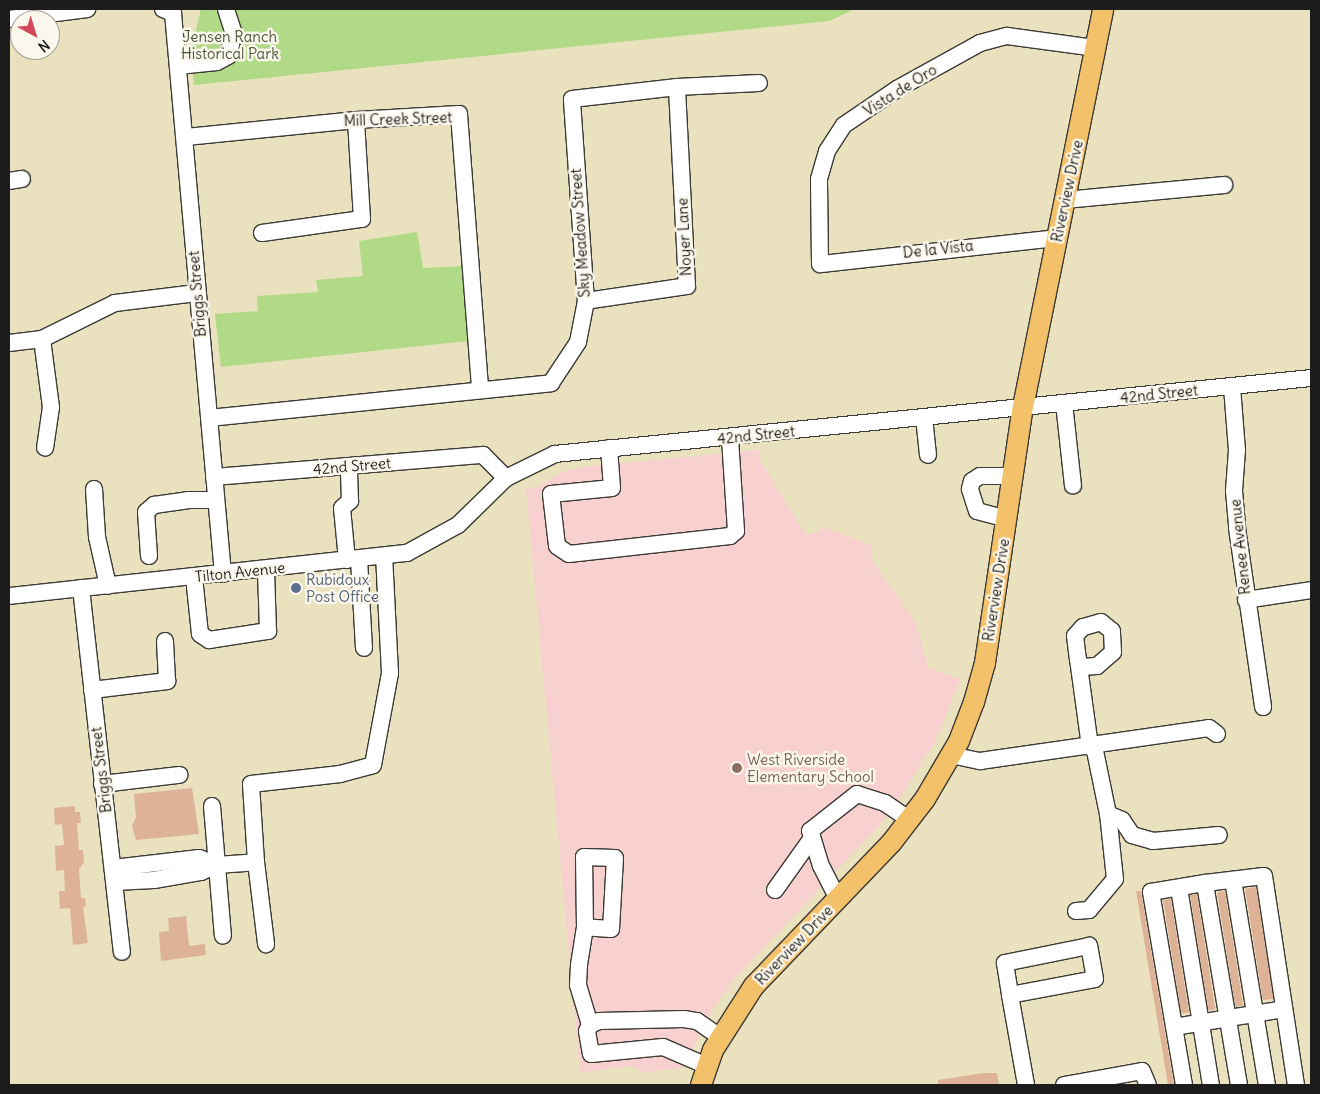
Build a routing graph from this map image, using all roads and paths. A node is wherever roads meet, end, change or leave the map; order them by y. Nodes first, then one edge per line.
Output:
1 (87, 9) edge
2 (226, 9) edge
3 (1103, 9) edge
4 (168, 11) edge
5 (9, 19) edge
6 (1096, 48) junction
7 (178, 66) junction
8 (759, 83) dead end
9 (677, 87) junction
10 (356, 120) junction
11 (186, 137) junction
12 (1224, 185) dead end
13 (1065, 200) junction
14 (262, 233) dead end
15 (1057, 238) junction
16 (820, 264) joint
17 (196, 293) junction
18 (586, 301) junction
19 (42, 339) junction
20 (9, 343) edge
21 (1311, 378) edge
22 (1232, 387) junction
23 (480, 389) junction
24 (1064, 403) junction
25 (1023, 407) junction
26 (924, 417) junction
27 (209, 418) junction
28 (730, 438) junction
29 (45, 448) dead end
30 (609, 448) junction
31 (928, 455) dead end
32 (349, 466) junction
33 (1013, 476) junction
34 (214, 477) junction
35 (506, 478) junction
36 (1073, 486) dead end
37 (94, 490) dead end
38 (216, 500) junction
39 (1007, 519) junction
40 (149, 556) dead end
41 (384, 556) junction
42 (353, 560) junction
43 (266, 570) junction
44 (223, 574) junction
45 (194, 577) junction
46 (108, 586) junction
47 (81, 588) junction
48 (1311, 590) edge
49 (9, 596) edge
50 (1246, 600) junction
51 (164, 640) dead end
52 (364, 648) dead end
53 (1080, 667) dead end
54 (92, 690) junction
55 (1263, 708) dead end
56 (1218, 734) dead end
57 (1092, 746) junction
58 (951, 755) junction
59 (179, 775) dead end
60 (102, 784) junction
61 (212, 806) dead end
62 (1108, 814) junction
63 (910, 820) junction
64 (1219, 835) dead end
65 (812, 838) junction
66 (256, 862) junction
67 (217, 865) junction
68 (114, 875) junction
69 (1233, 880) junction
70 (1205, 884) junction
71 (1179, 888) junction
72 (775, 890) dead end
73 (838, 899) junction
74 (1076, 911) dead end
75 (585, 927) dead end
76 (223, 936) dead end
77 (266, 944) dead end
78 (122, 952) dead end
79 (1010, 995) junction
80 (1284, 1009) junction
81 (1255, 1013) junction
82 (1227, 1017) junction
83 (1201, 1022) junction
84 (590, 1025) junction
85 (1174, 1026) junction
86 (720, 1037) junction
87 (708, 1066) junction
88 (701, 1085) edge
89 (1026, 1085) edge
90 (1064, 1085) edge
91 (1148, 1085) edge
92 (1184, 1085) edge
93 (1212, 1085) edge
94 (1239, 1085) edge
95 (1267, 1085) edge
96 (1296, 1085) edge

1 - 5 street
2 - 7 street
3 - 6 main road, Riverview Drive
4 - 7 street, Briggs Street
6 - 13 main road, Riverview Drive
6 - 16 street, Vista de Oro
7 - 11 street, Briggs Street
8 - 9 street, Sky Meadow Street
9 - 18 street, Noyer Lane
9 - 18 street, Sky Meadow Street
10 - 11 street, Mill Creek Street
10 - 14 street
10 - 23 street, Mill Creek Street
11 - 17 street, Briggs Street
12 - 13 street
13 - 15 main road, Riverview Drive
15 - 16 street, De la Vista
15 - 25 main road, Riverview Drive
17 - 19 street
17 - 27 street, Briggs Street
18 - 23 street, Sky Meadow Street
19 - 20 street
19 - 29 street
21 - 22 street, 42nd Street
22 - 24 street, 42nd Street
22 - 50 street, Renee Avenue
23 - 27 street, Sky Meadow Street
24 - 25 street, 42nd Street
24 - 36 street
25 - 26 street, 42nd Street
25 - 33 main road, Riverview Drive
26 - 28 street, 42nd Street
26 - 31 street
27 - 34 street, Briggs Street
28 - 30 street, 42nd Street
28 - 30 street
30 - 35 street, 42nd Street
32 - 34 street, 42nd Street
32 - 35 street, 42nd Street
32 - 42 street
33 - 39 main road, Riverview Drive
33 - 39 street
34 - 38 street, Briggs Street
35 - 41 street, Tilton Avenue
37 - 46 street
38 - 40 street
38 - 44 street, Briggs Street
39 - 58 main road, Riverview Drive
41 - 42 street, Tilton Avenue
41 - 66 street
42 - 43 street, Tilton Avenue
42 - 52 street
43 - 44 street, Tilton Avenue
43 - 45 street
44 - 45 street, Tilton Avenue
45 - 46 street, Tilton Avenue
46 - 47 street, Tilton Avenue
47 - 49 street, Tilton Avenue
47 - 54 street, Briggs Street
48 - 50 street
50 - 55 street, Renee Avenue
51 - 54 street
53 - 57 street
54 - 60 street, Briggs Street
56 - 57 street
57 - 58 street
57 - 62 street
58 - 63 main road, Riverview Drive
59 - 60 street
60 - 68 street, Briggs Street
61 - 67 street
62 - 64 street
62 - 74 street
63 - 65 street
63 - 73 main road, Riverview Drive
65 - 72 street
65 - 73 street
66 - 67 street
66 - 77 street
67 - 68 street
67 - 76 street
68 - 78 street, Briggs Street
69 - 70 street
69 - 80 street
69 - 81 street
70 - 71 street
70 - 82 street
71 - 83 street
71 - 85 street
73 - 86 main road, Riverview Drive
75 - 84 street
79 - 79 street
79 - 89 street
80 - 81 street
80 - 96 street
81 - 82 street
81 - 95 street
82 - 83 street
82 - 94 street
83 - 85 street
83 - 93 street
84 - 86 street
84 - 87 street
85 - 92 street
86 - 87 main road, Riverview Drive
87 - 88 main road, Riverview Drive
90 - 91 street

